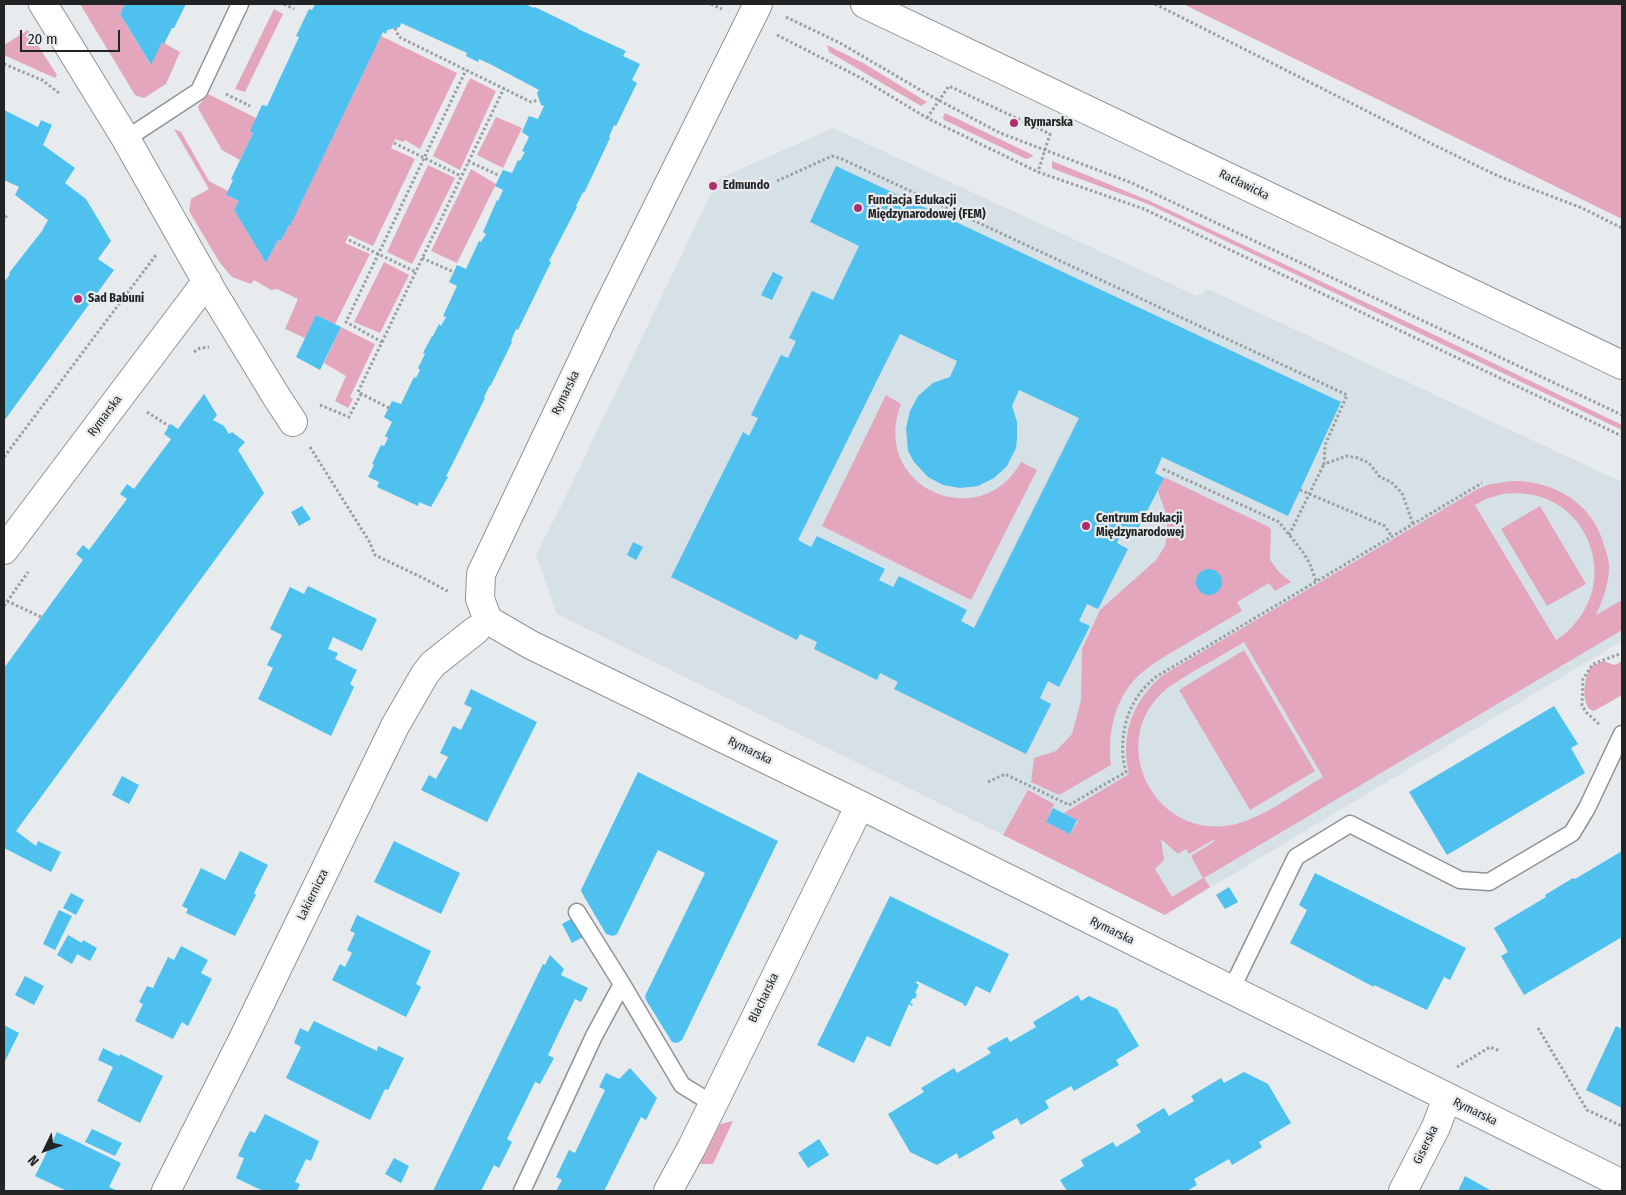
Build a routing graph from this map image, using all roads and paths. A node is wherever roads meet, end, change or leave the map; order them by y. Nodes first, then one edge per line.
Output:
1 (43, 4) edge
2 (240, 4) edge
3 (284, 4) edge
4 (865, 4) edge
5 (1155, 4) edge
6 (294, 9) dead end
7 (770, 9) edge
8 (395, 28) dead end
9 (776, 35) dead end
10 (4, 64) edge
11 (466, 70) junction
12 (504, 88) junction
13 (230, 96) dead end
14 (65, 97) dead end
15 (539, 100) dead end
16 (939, 100) junction
17 (250, 106) dead end
18 (928, 118) junction
19 (126, 139) junction
20 (394, 143) dead end
21 (1044, 151) junction
22 (424, 158) junction
23 (468, 161) junction
24 (1038, 172) junction
25 (461, 176) junction
26 (500, 176) dead end
27 (776, 181) dead end
28 (4, 216) edge
29 (4, 220) edge
30 (1622, 228) edge
31 (349, 240) dead end
32 (159, 252) dead end
33 (378, 254) junction
34 (422, 258) junction
35 (416, 272) junction
36 (454, 272) dead end
37 (207, 281) junction
38 (382, 342) junction
39 (215, 346) dead end
40 (192, 354) dead end
41 (1622, 365) edge
42 (361, 394) junction
43 (318, 405) dead end
44 (389, 408) dead end
45 (144, 410) dead end
46 (1622, 415) edge
47 (169, 426) dead end
48 (299, 430) joint
49 (1622, 436) edge
50 (4, 457) edge
51 (1324, 464) junction
52 (1163, 469) dead end
53 (1482, 483) dead end
54 (1300, 490) dead end
55 (1413, 524) junction
56 (1289, 535) junction
57 (1392, 537) junction
58 (4, 550) edge
59 (28, 571) dead end
60 (1316, 581) junction
61 (7, 601) junction
62 (4, 606) edge
63 (41, 617) dead end
64 (482, 625) junction
65 (1622, 653) edge
66 (1621, 738) edge
67 (988, 782) dead end
68 (860, 805) junction
69 (577, 912) dead end
70 (622, 984) junction
71 (1231, 990) junction
72 (1538, 1028) dead end
73 (1500, 1051) dead end
74 (1447, 1098) junction
75 (712, 1104) junction
76 (1622, 1126) edge
77 (1622, 1184) edge
78 (166, 1191) edge
79 (522, 1191) edge
80 (668, 1191) edge
81 (1403, 1191) edge

1 - 19 street
2 - 19 lane
3 - 6 path
4 - 41 street, Racławicka
5 - 30 path
7 - 16 path
7 - 64 street, Rymarska
8 - 11 path
9 - 18 path
10 - 14 path
11 - 12 path
11 - 22 path
12 - 15 path
12 - 23 path
13 - 17 path
16 - 18 path
16 - 21 path
16 - 21 path
18 - 24 path
19 - 37 street
20 - 22 path
21 - 24 path
21 - 46 path
22 - 25 path
22 - 33 path
23 - 25 path
23 - 26 path
24 - 49 path
25 - 34 path
27 - 51 path
28 - 29 path
31 - 33 path
32 - 50 path
33 - 35 path
33 - 38 path
34 - 35 path
34 - 36 path
35 - 38 path
37 - 48 street
37 - 58 street, Rymarska
38 - 42 path
39 - 40 path
42 - 43 path
42 - 44 path
45 - 47 path
48 - 64 path
51 - 55 path
51 - 56 path
52 - 56 path
53 - 55 path
54 - 57 path
55 - 57 path
56 - 60 path
57 - 60 path
59 - 61 path
60 - 67 path
61 - 62 path
61 - 63 path
64 - 68 street, Rymarska
64 - 78 street, Lakiernicza
65 - 66 path
66 - 71 lane
68 - 71 street, Rymarska
68 - 75 street, Blacharska
69 - 70 lane
70 - 75 lane
70 - 79 lane
71 - 74 street, Rymarska
72 - 76 path
73 - 74 path
74 - 77 street, Rymarska
74 - 81 street, Giserska
75 - 80 street, Blacharska

